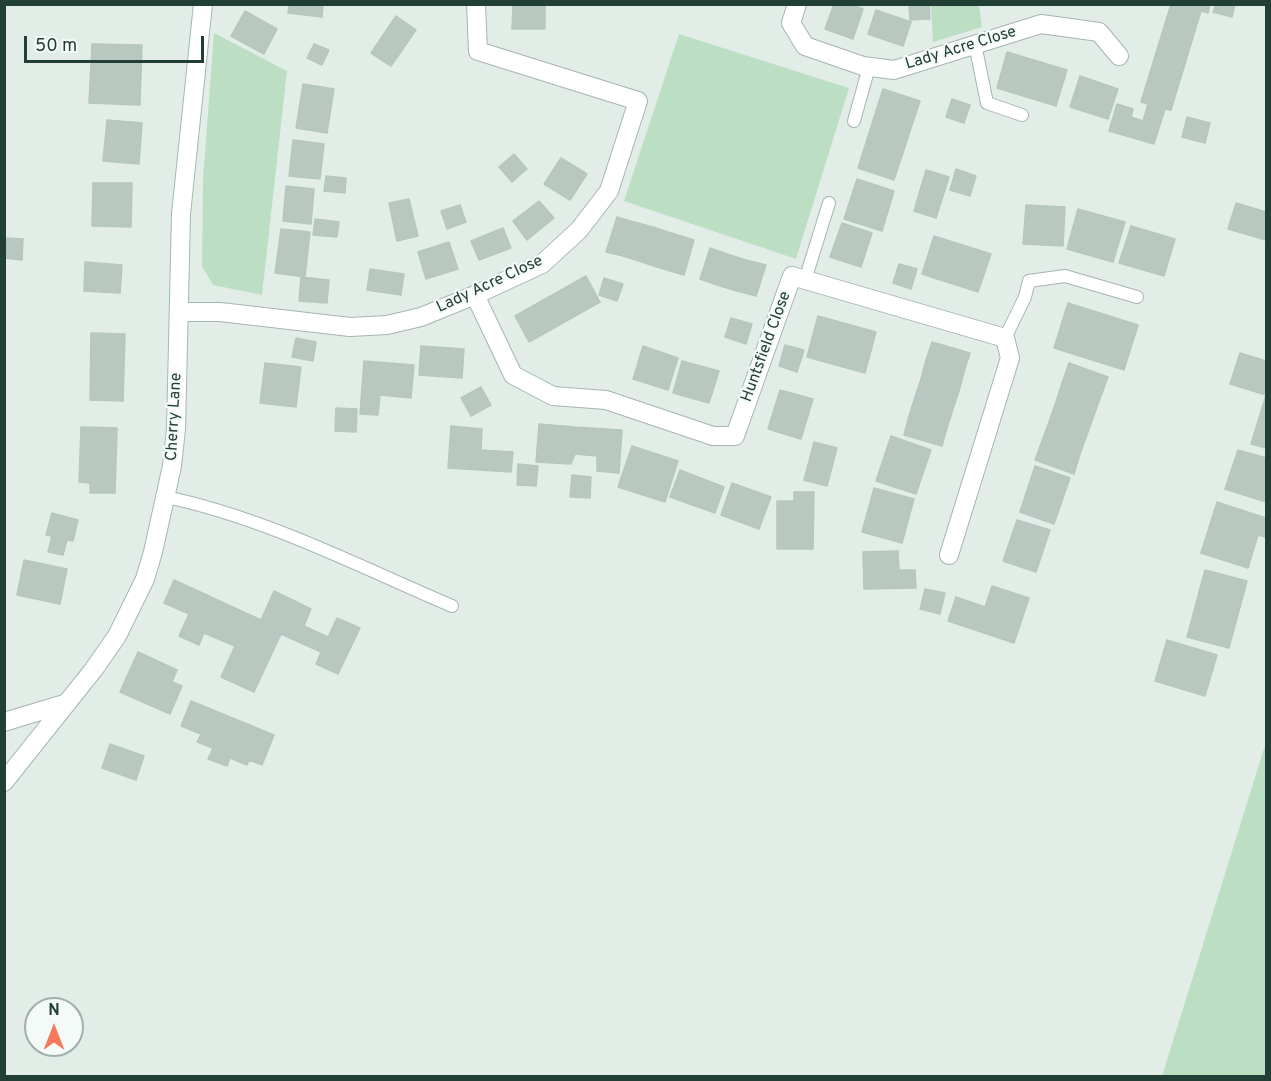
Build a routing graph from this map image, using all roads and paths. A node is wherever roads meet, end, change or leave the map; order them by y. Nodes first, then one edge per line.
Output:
1 (203, 4) edge
2 (476, 4) edge
3 (797, 4) edge
4 (975, 44) junction
5 (1119, 56) dead end
6 (869, 67) junction
7 (1022, 115) dead end
8 (854, 121) dead end
9 (829, 203) dead end
10 (805, 280) junction
11 (475, 295) junction
12 (1137, 297) dead end
13 (179, 312) junction
14 (1005, 338) junction
15 (166, 497) junction
16 (949, 555) dead end
17 (452, 606) dead end
18 (67, 704) junction
19 (4, 722) edge
20 (5, 777) edge

1 - 13 street, Cherry Lane
2 - 11 street, Lady Acre Close
3 - 6 street, Lady Acre Close
4 - 5 street, Lady Acre Close
4 - 6 street, Lady Acre Close
4 - 7 lane
6 - 8 lane
9 - 10 lane
10 - 11 street, Huntsfield Close
10 - 14 street, Huntsfield Close
11 - 13 street, Lady Acre Close
12 - 14 lane
13 - 15 street, Cherry Lane
14 - 16 street
15 - 17 lane
15 - 18 street, Cherry Lane
18 - 19 street
18 - 20 street, Cherry Lane

